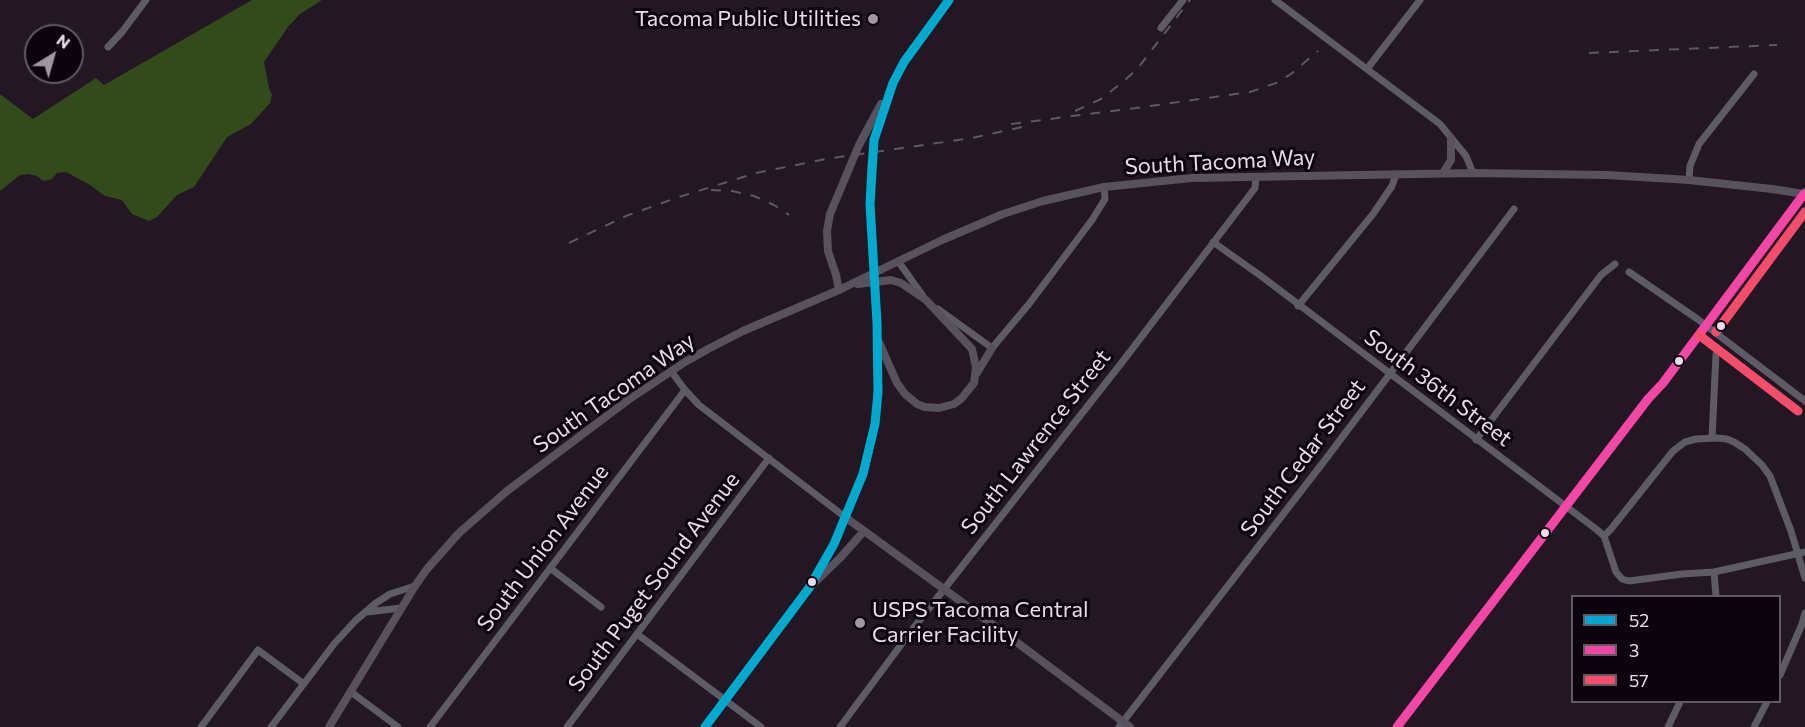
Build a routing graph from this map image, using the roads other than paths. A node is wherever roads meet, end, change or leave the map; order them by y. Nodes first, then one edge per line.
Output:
1 (146, 0) edge
2 (949, 0) edge
3 (1183, 0) edge
4 (1275, 0) edge
5 (1420, 0) edge
6 (1161, 28) dead end
7 (108, 47) dead end
8 (1367, 69) junction
9 (1754, 74) dead end
10 (893, 83) junction
11 (1451, 138) junction
12 (1443, 173) junction
13 (1473, 173) junction
14 (1396, 174) junction
15 (1256, 177) junction
16 (1689, 180) junction
17 (1104, 186) junction
18 (1804, 194) edge
19 (1514, 209) dead end
20 (1213, 242) junction
21 (898, 261) junction
22 (1615, 264) dead end
23 (1629, 272) dead end
24 (851, 284) junction
25 (839, 290) junction
26 (926, 300) junction
27 (1298, 306) junction
28 (1706, 325) junction
29 (877, 336) junction
30 (992, 348) junction
31 (1716, 354) dead end
32 (671, 371) junction
33 (1389, 374) junction
34 (976, 375) junction
35 (685, 390) junction
36 (1805, 401) edge
37 (1712, 438) junction
38 (1476, 440) junction
39 (769, 458) junction
40 (1566, 507) junction
41 (845, 517) junction
42 (864, 531) junction
43 (1604, 536) junction
44 (1801, 554) edge
45 (550, 568) junction
46 (1714, 572) junction
47 (1805, 578) edge
48 (415, 586) junction
49 (809, 588) junction
50 (944, 589) junction
51 (1716, 595) edge
52 (601, 608) dead end
53 (401, 609) junction
54 (367, 612) junction
55 (1805, 613) edge
56 (637, 634) junction
57 (1781, 671) edge
58 (304, 684) junction
59 (351, 692) junction
60 (725, 701) junction
61 (1680, 703) edge
62 (1766, 703) edge
63 (1124, 725) edge
64 (201, 727) edge
65 (271, 727) edge
66 (329, 727) edge
67 (398, 727) edge
68 (430, 727) edge
69 (567, 727) edge
70 (705, 727) edge
71 (761, 727) edge
72 (840, 727) edge
73 (1397, 727) edge
74 (1668, 727) edge
75 (1754, 727) edge

1 - 7 street
2 - 10 main road, bridge
3 - 6 street
4 - 8 street
5 - 8 street
8 - 11 street
9 - 16 street
10 - 25 main road, bridge
10 - 29 main road, bridge
11 - 12 main road
11 - 13 street
12 - 13 main road, South Tacoma Way
12 - 14 main road, South Tacoma Way
13 - 16 main road, South Tacoma Way
14 - 15 main road, South Tacoma Way
14 - 27 street
15 - 17 main road, South Tacoma Way
15 - 20 street, South Lawrence Street
16 - 18 main road, South Tacoma Way
17 - 21 main road, South Tacoma Way
17 - 30 street
18 - 28 main road
19 - 33 street, South Cedar Street
20 - 27 street, South 36th Street
20 - 50 street, South Lawrence Street
21 - 24 main road, South Tacoma Way
21 - 26 street
22 - 38 street
23 - 28 street
24 - 25 main road, South Tacoma Way
24 - 26 main road
25 - 32 main road, South Tacoma Way
26 - 30 street
26 - 34 main road
27 - 33 street, South 36th Street
28 - 36 street
28 - 40 main road
29 - 34 main road
29 - 41 main road
30 - 34 main road
31 - 37 street
32 - 35 street
32 - 48 main road, South Tacoma Way
33 - 38 street, South 36th Street
33 - 63 street, South Cedar Street
35 - 39 street
35 - 45 street, South Union Avenue
37 - 43 street
37 - 44 street
38 - 40 street, South 36th Street
39 - 41 street
39 - 56 street, South Puget Sound Avenue
40 - 43 street, South 36th Street
40 - 73 main road
41 - 42 main road
41 - 49 street
42 - 49 main road
42 - 50 main road
43 - 46 street
44 - 46 street
44 - 47 street
45 - 52 street
45 - 68 street, South Union Avenue
46 - 51 street
48 - 53 main road, South Tacoma Way
48 - 54 street
49 - 60 street
50 - 63 main road
50 - 72 street, South Lawrence Street
53 - 54 street
53 - 59 main road, South Tacoma Way
54 - 58 street
55 - 57 street
56 - 60 street
56 - 69 street, South Puget Sound Avenue
58 - 64 street
58 - 65 street
59 - 66 main road, South Tacoma Way
59 - 67 street
60 - 70 street
60 - 71 street
61 - 74 street
62 - 75 street

